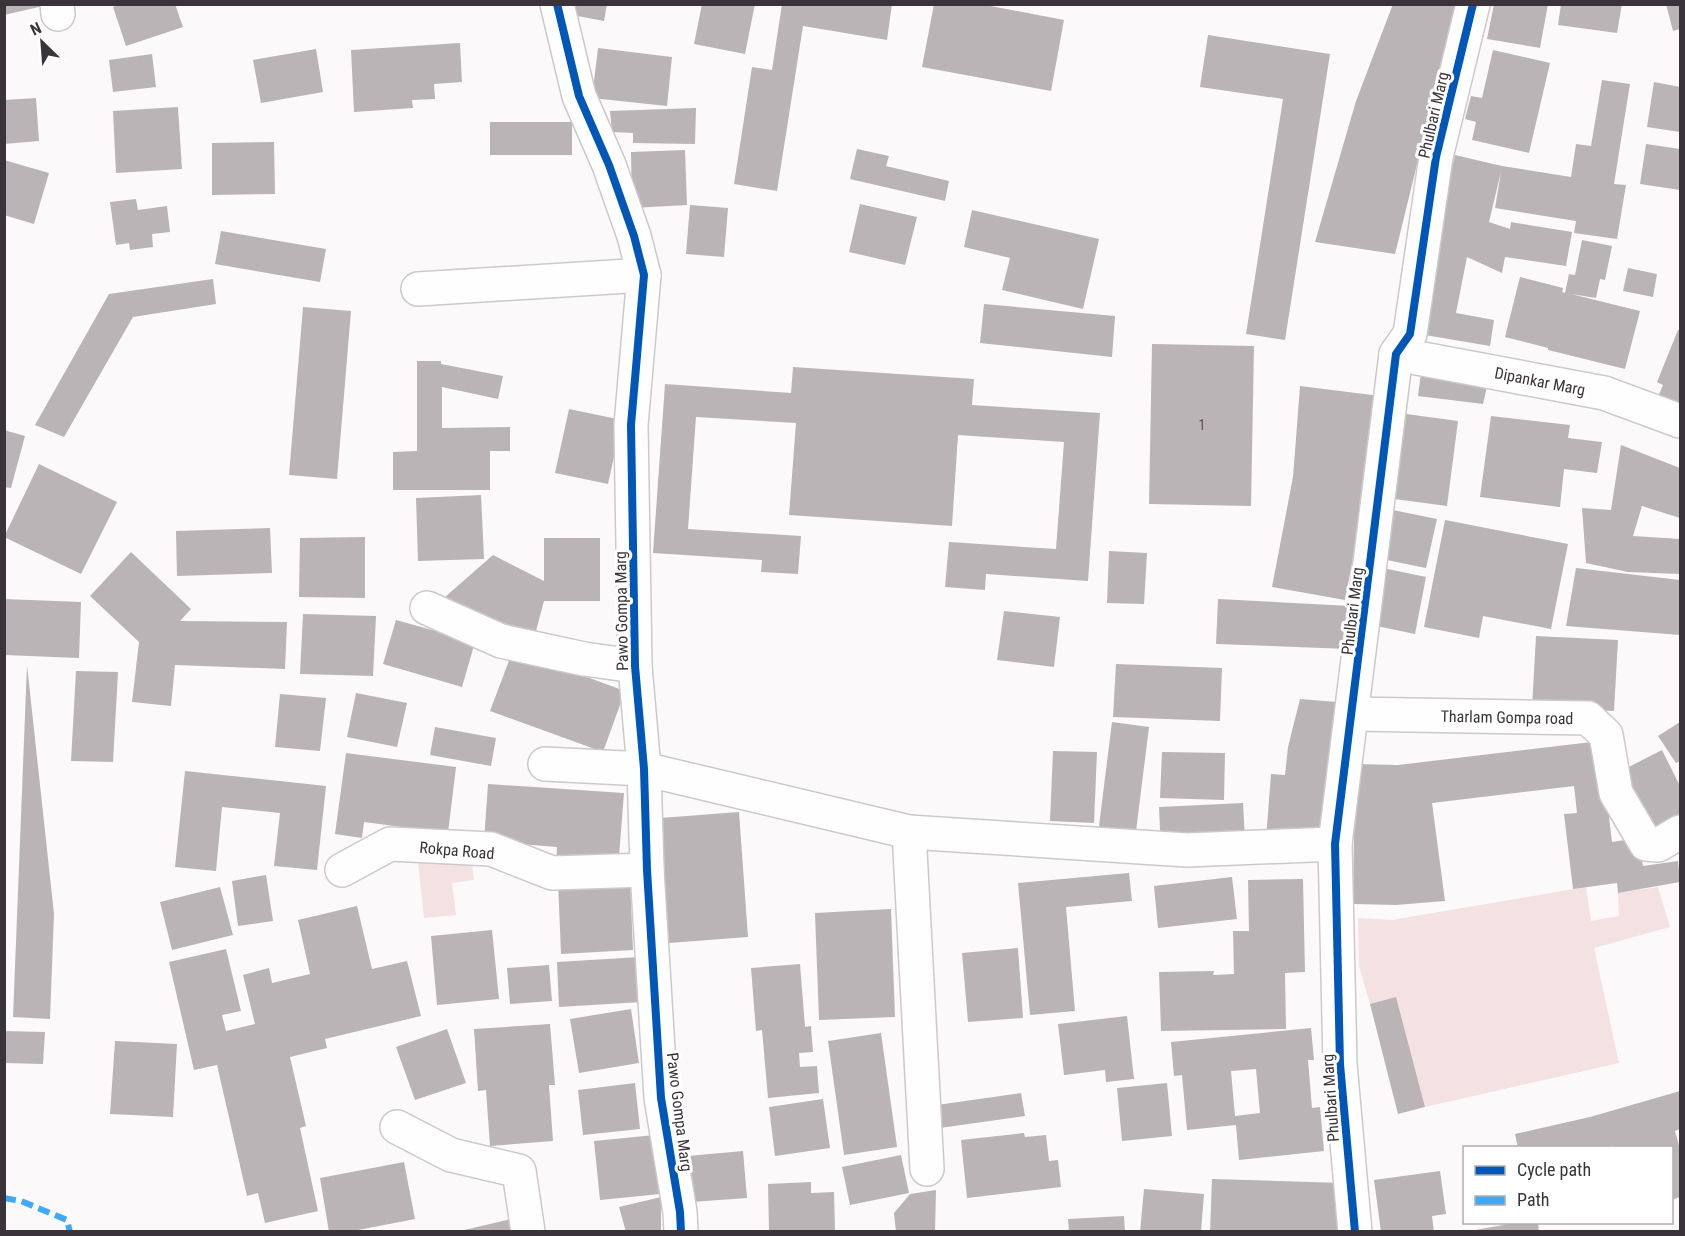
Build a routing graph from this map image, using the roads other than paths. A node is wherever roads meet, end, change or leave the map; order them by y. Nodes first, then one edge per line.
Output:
1 (557, 4) edge
2 (1473, 4) edge
3 (644, 275) junction
4 (418, 289) dead end
5 (1396, 354) junction
6 (1680, 421) edge
7 (428, 608) dead end
8 (634, 666) junction
9 (1353, 714) junction
10 (545, 764) dead end
11 (644, 769) junction
12 (1680, 831) edge
13 (909, 832) junction
14 (1335, 844) junction
15 (342, 870) dead end
16 (648, 870) junction
17 (397, 1127) dead end
18 (927, 1169) dead end
19 (681, 1231) edge
20 (528, 1232) edge
21 (1355, 1232) edge

1 - 3 street, Pawo Gompa Marg
2 - 5 street, Phulbari Marg
3 - 4 street
3 - 8 street, Pawo Gompa Marg
5 - 6 street, Dipankar Marg
5 - 9 street, Phulbari Marg
7 - 8 street
8 - 11 street, Pawo Gompa Marg
9 - 12 street, Tharlam Gompa road
9 - 14 street, Phulbari Marg
10 - 11 street
11 - 13 street
11 - 16 street, Pawo Gompa Marg
13 - 14 street
13 - 18 street
14 - 21 street, Phulbari Marg
15 - 16 street, Rokpa Road
16 - 19 street, Pawo Gompa Marg
17 - 20 street

